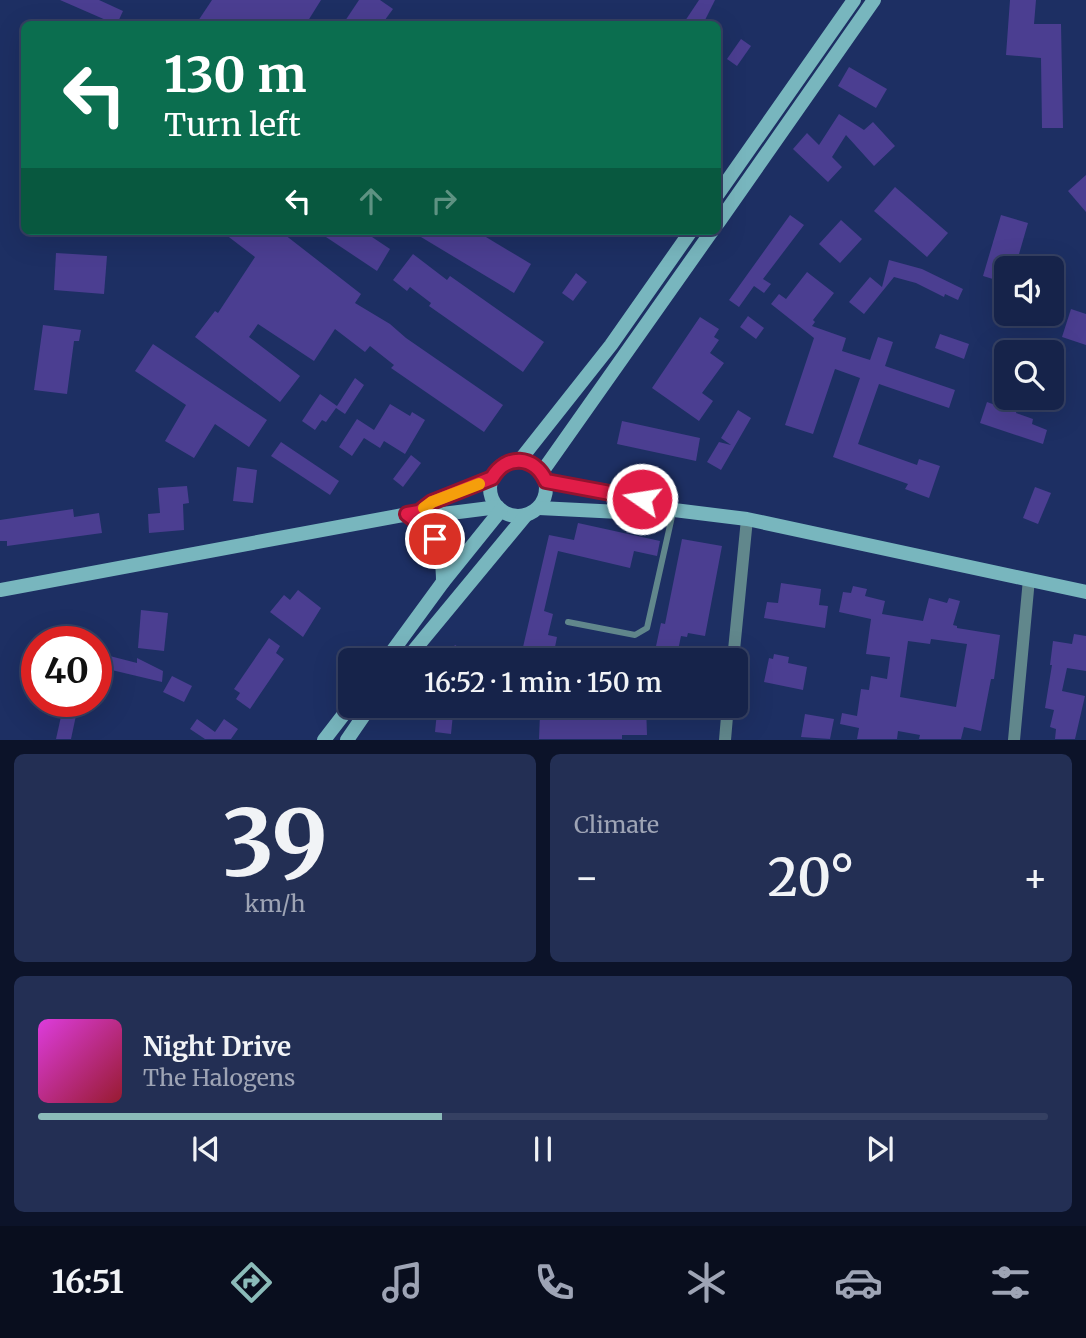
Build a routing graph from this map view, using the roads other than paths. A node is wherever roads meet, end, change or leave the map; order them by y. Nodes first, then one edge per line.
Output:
1 (854, 0) edge
2 (874, 0) edge
3 (721, 190) edge
4 (721, 219) edge
5 (688, 235) edge
6 (709, 235) edge
7 (520, 460) junction
8 (544, 477) junction
9 (492, 478) junction
10 (499, 509) junction
11 (674, 510) junction
12 (532, 511) junction
13 (413, 513) junction
14 (747, 519) junction
15 (1029, 579) junction
16 (443, 582) junction
17 (0, 590) edge
18 (1086, 592) edge
19 (568, 622) dead end
20 (395, 648) edge
21 (416, 648) edge
22 (734, 648) edge
23 (341, 718) edge
24 (362, 718) edge
25 (727, 718) edge
26 (324, 740) edge
27 (347, 740) edge
28 (725, 740) edge
29 (1014, 740) edge

1 - 3 street
2 - 4 street
5 - 7 street
6 - 8 street
7 - 8 street
7 - 9 street
8 - 11 street
8 - 12 street
9 - 10 street
9 - 13 street
10 - 12 street
10 - 13 street
10 - 16 street
11 - 12 street
11 - 14 street
11 - 19 lane
12 - 21 street
13 - 16 street
13 - 17 street
14 - 15 street
14 - 22 street
15 - 18 street
15 - 29 street
16 - 20 street
23 - 26 street
24 - 27 street
25 - 28 street

